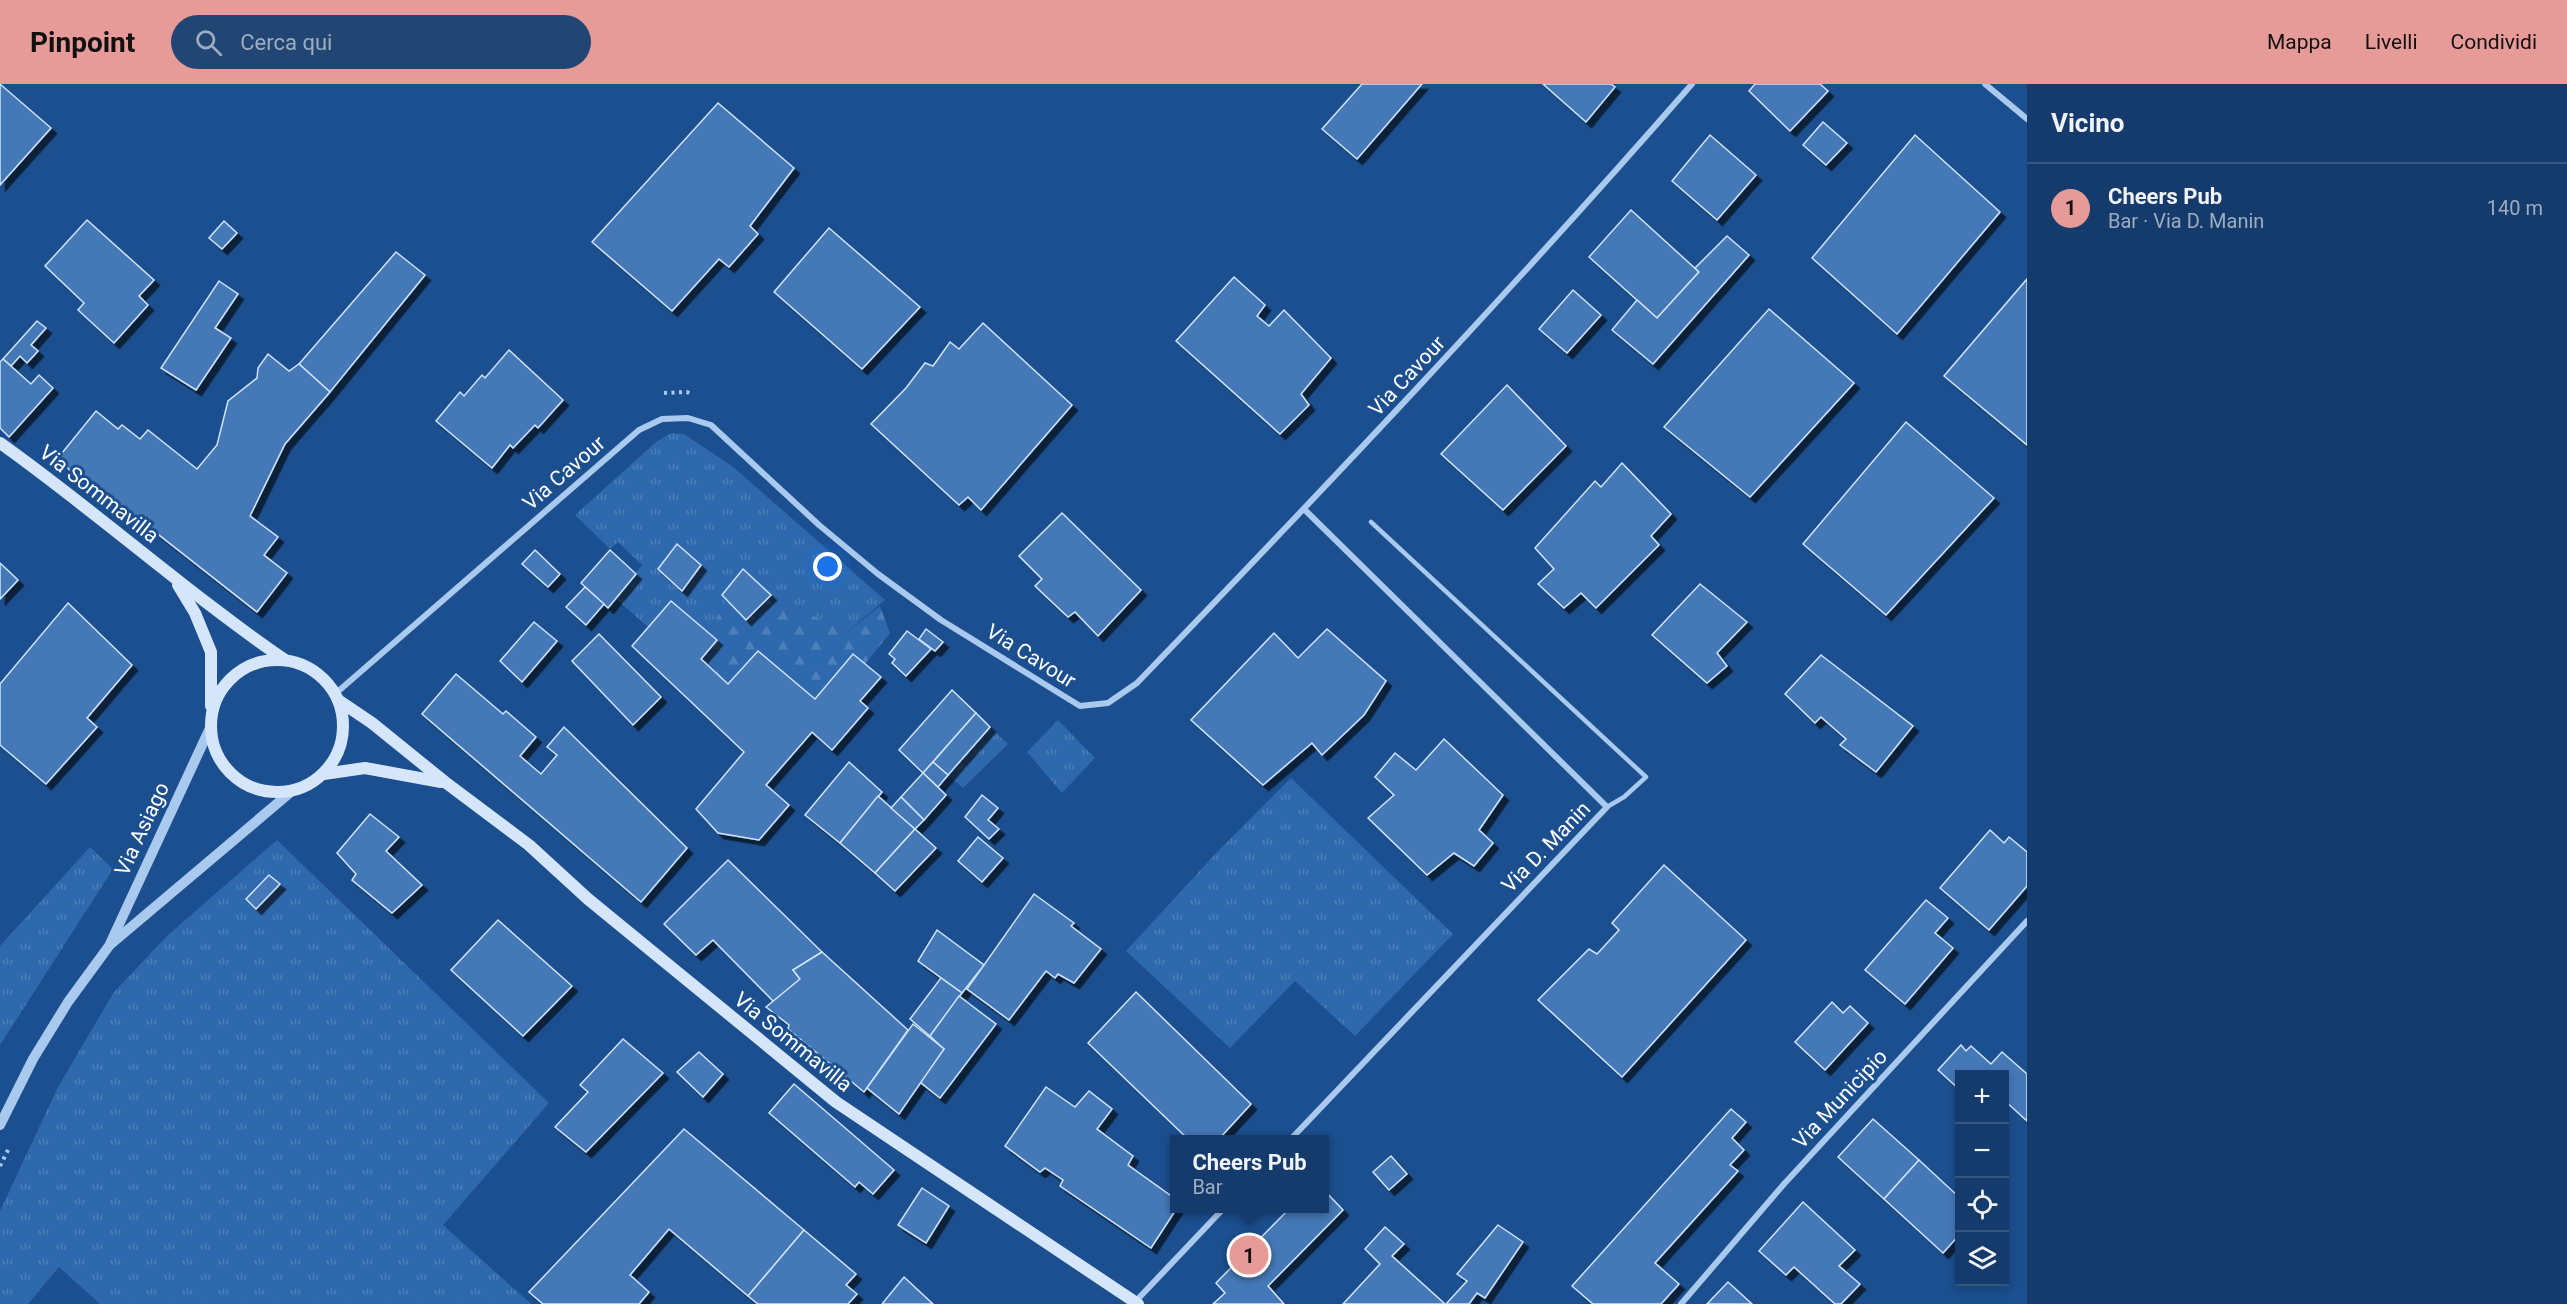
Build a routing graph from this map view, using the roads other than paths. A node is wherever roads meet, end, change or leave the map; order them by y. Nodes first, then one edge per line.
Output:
1 (1692, 84) edge
2 (1985, 84) edge
3 (2027, 119) edge
4 (0, 443) edge
5 (1304, 509) junction
6 (1371, 522) dead end
7 (172, 576) junction
8 (286, 660) junction
9 (337, 697) junction
10 (211, 715) junction
11 (210, 728) junction
12 (324, 774) junction
13 (445, 782) junction
14 (292, 791) junction
15 (1607, 807) junction
16 (2027, 921) edge
17 (109, 946) junction
18 (0, 1125) edge
19 (1295, 1135) edge
20 (1220, 1213) edge
21 (1137, 1303) edge
22 (1682, 1304) edge

1 - 5 street, Via Cavour
2 - 3 street
4 - 7 main road, Via Sommavilla
5 - 9 street, Via Cavour
5 - 15 street, Via D. Manin
6 - 15 lane
7 - 8 main road, Via Sommavilla
7 - 10 main road, Via Sommavilla
8 - 9 main road, Via Sommavilla
8 - 10 main road, Via Sommavilla
9 - 12 main road
9 - 13 main road, Via Sommavilla
10 - 11 main road, Via Sommavilla
11 - 14 main road, Via Sommavilla
11 - 17 street, Via Asiago
12 - 13 main road, Via Sommavilla
12 - 14 main road, Via Sommavilla
13 - 21 main road, Via Sommavilla
14 - 17 street, Via Asiago
15 - 19 street, Via D. Manin
16 - 22 street, Via Municipio
17 - 18 street, Via Asiago
20 - 21 street

